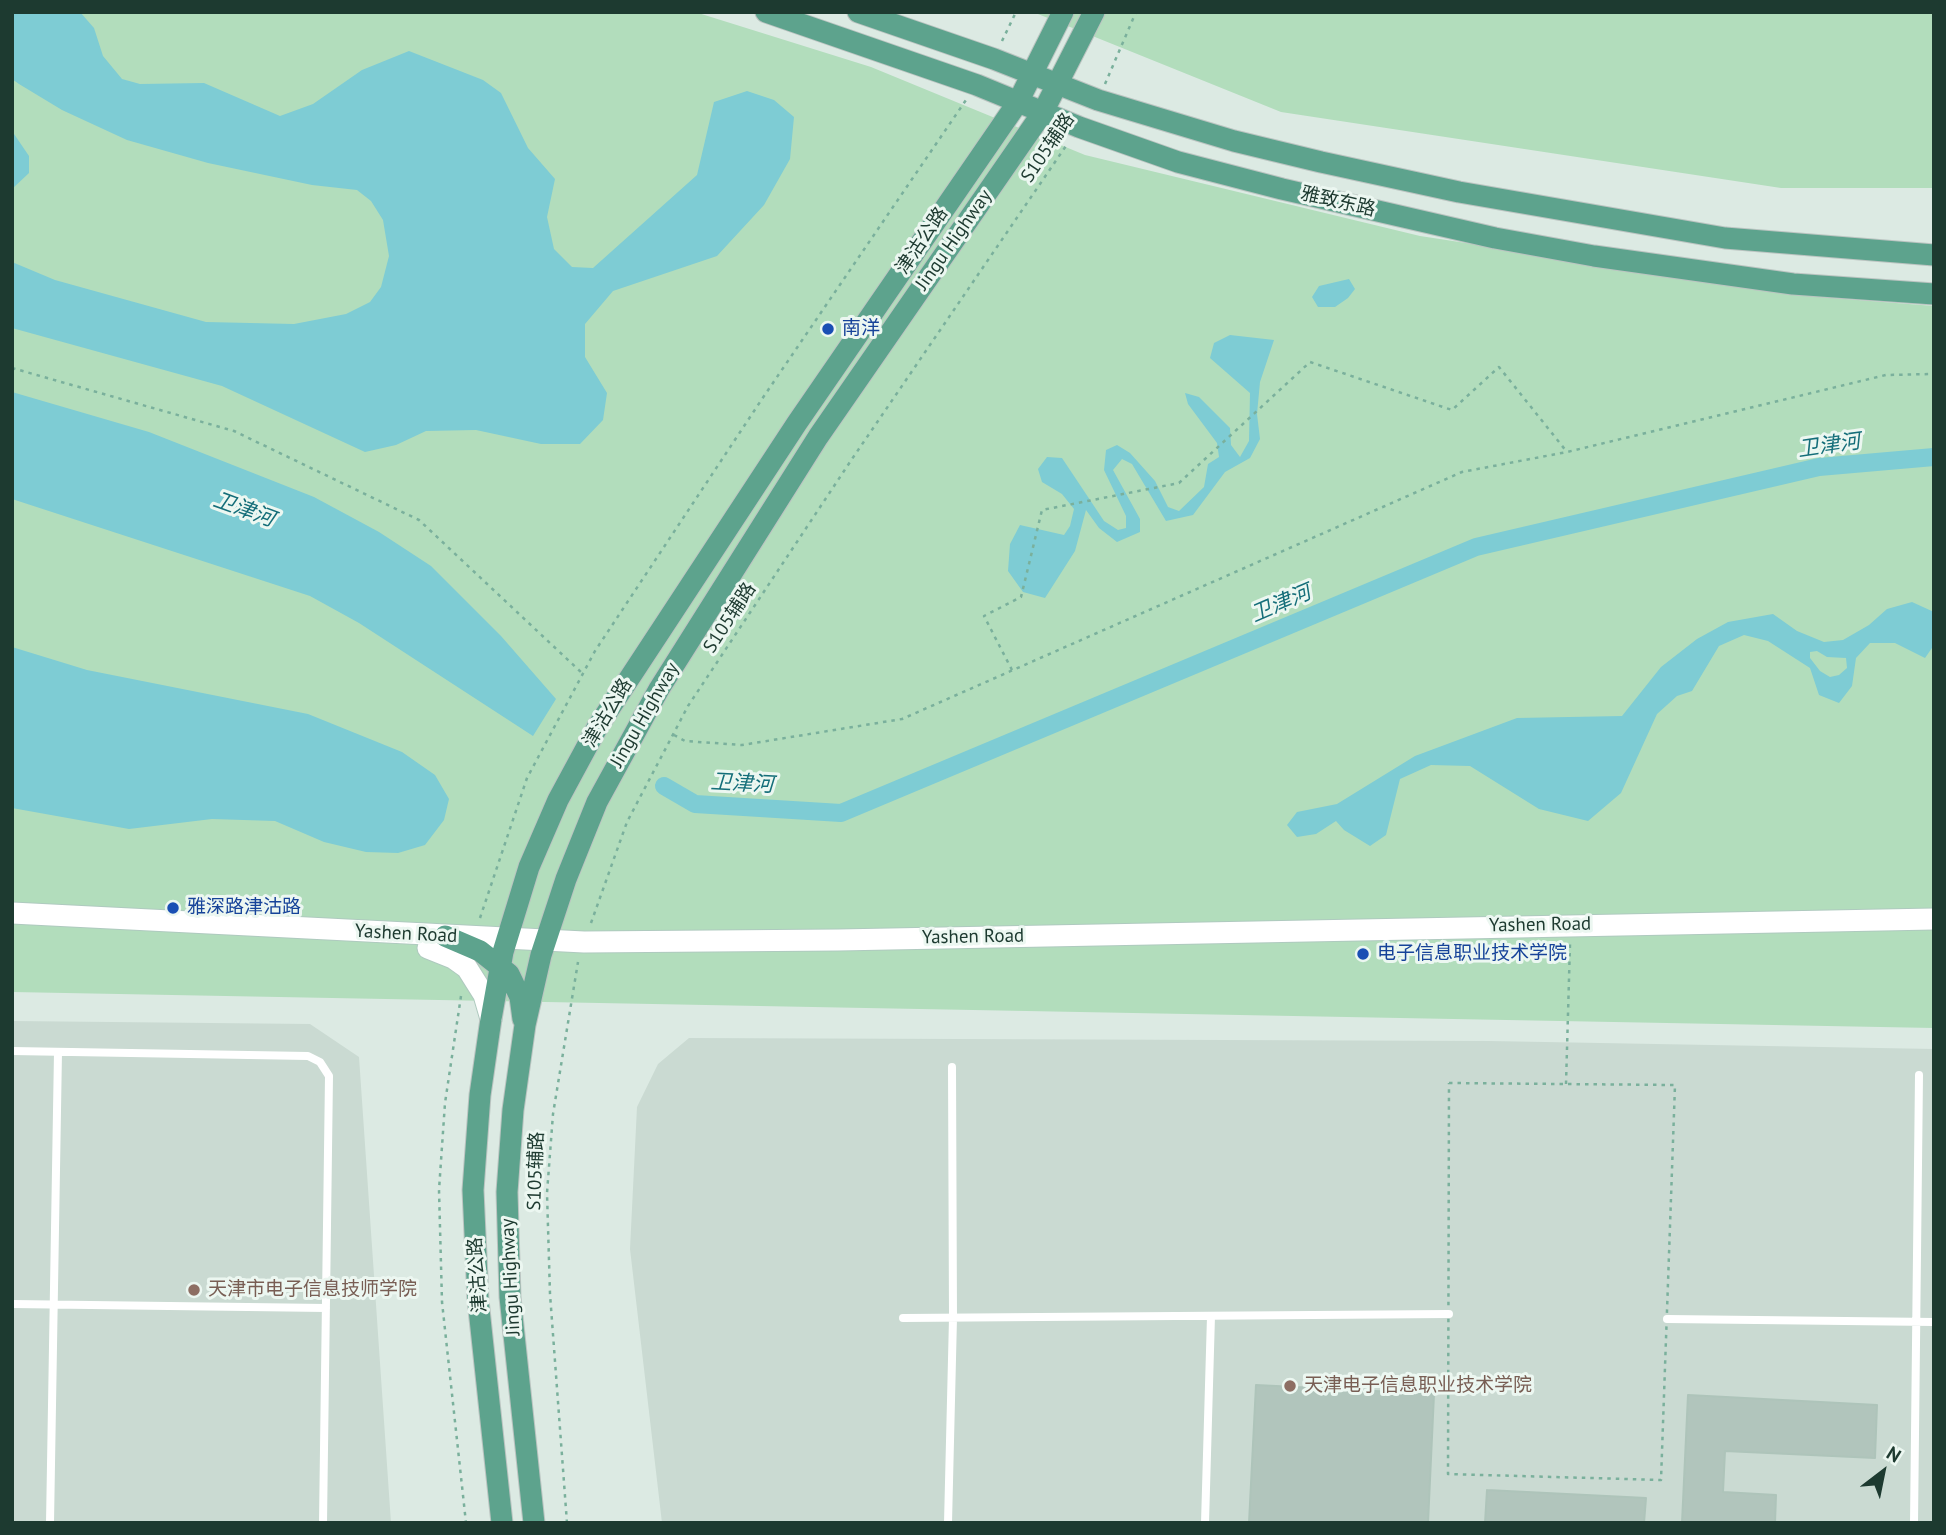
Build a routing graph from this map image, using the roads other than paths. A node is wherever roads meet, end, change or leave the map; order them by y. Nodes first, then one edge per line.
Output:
1 (766, 12) edge
2 (858, 12) edge
3 (1063, 12) edge
4 (1094, 12) edge
5 (1034, 74) junction
6 (1058, 85) junction
7 (1018, 102) junction
8 (1043, 112) junction
9 (1934, 255) edge
10 (1934, 294) edge
11 (12, 913) edge
12 (1934, 919) edge
13 (12, 926) edge
14 (1934, 932) edge
15 (436, 942) junction
16 (544, 947) junction
17 (582, 948) junction
18 (480, 951) joint
19 (503, 952) junction
20 (491, 1019) junction
21 (525, 1025) junction
22 (12, 1051) edge
23 (58, 1052) junction
24 (952, 1067) dead end
25 (1919, 1075) dead end
26 (12, 1304) edge
27 (52, 1305) junction
28 (326, 1308) junction
29 (1449, 1314) road end
30 (1211, 1316) junction
31 (903, 1318) dead end
32 (953, 1318) junction
33 (1667, 1319) road end
34 (1917, 1322) junction
35 (1934, 1322) edge
36 (50, 1523) edge
37 (323, 1523) edge
38 (502, 1523) edge
39 (534, 1523) edge
40 (948, 1523) edge
41 (1205, 1523) edge
42 (1914, 1523) edge

1 - 7 main road, 雅致东路
2 - 5 main road, 雅致东路
3 - 5 main road, 津沽公路
4 - 6 main road, Jingu Highway
5 - 6 main road, 雅致东路
5 - 7 main road, 津沽公路
6 - 8 main road, Jingu Highway
6 - 9 main road, 雅致东路
7 - 8 main road, 雅致东路
7 - 19 main road, 津沽公路
8 - 10 main road, 雅致东路
8 - 16 main road, Jingu Highway
11 - 15 street, Yashen Road
12 - 17 street, Yashen Road
13 - 15 street, Yashen Road
14 - 17 street, Yashen Road
15 - 18 main road
15 - 19 street, Yashen Road
15 - 20 street
16 - 17 street, Yashen Road
16 - 19 street, Yashen Road
16 - 21 main road, Jingu Highway
18 - 19 street, Yashen Road
19 - 20 main road, 津沽公路
19 - 21 main road
20 - 38 main road, 津沽公路
21 - 39 main road, Jingu Highway
22 - 23 lane
23 - 27 lane
23 - 28 lane
24 - 32 lane
25 - 34 lane
26 - 27 lane
27 - 28 lane
27 - 36 lane
28 - 37 lane
29 - 30 lane
30 - 32 lane
30 - 41 lane
31 - 32 lane
32 - 40 lane
33 - 34 lane
34 - 35 lane
34 - 42 lane

